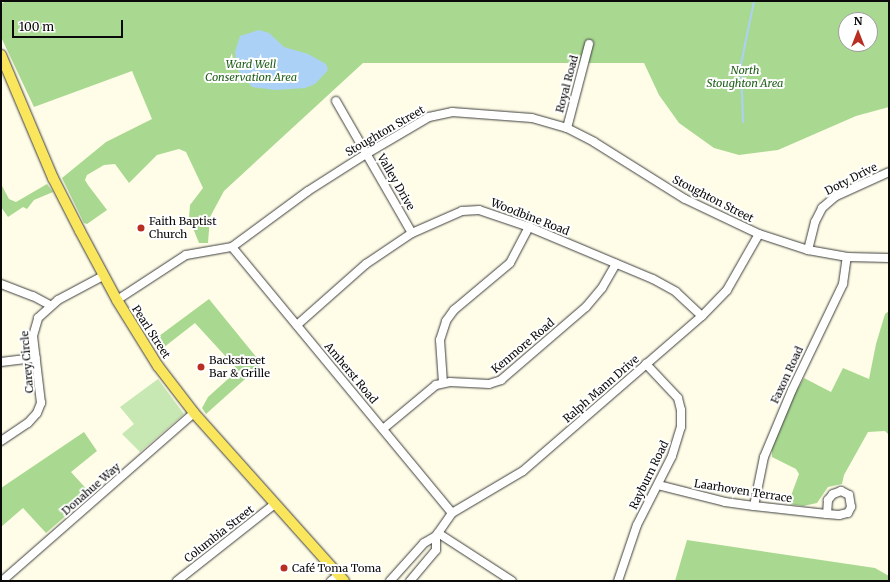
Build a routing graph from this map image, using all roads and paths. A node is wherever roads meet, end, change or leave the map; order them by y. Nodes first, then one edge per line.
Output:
1 (589, 44) dead end
2 (1, 55) edge
3 (336, 101) dead end
4 (567, 128) junction
5 (366, 154) junction
6 (889, 172) edge
7 (529, 227) junction
8 (412, 233) junction
9 (758, 234) junction
10 (232, 247) junction
11 (808, 250) junction
12 (847, 257) junction
13 (889, 258) edge
14 (616, 264) junction
15 (103, 276) junction
16 (1, 284) edge
17 (116, 300) junction
18 (50, 305) junction
19 (702, 316) junction
20 (296, 325) junction
21 (36, 358) junction
22 (1, 362) edge
23 (646, 364) junction
24 (443, 383) junction
25 (194, 413) junction
26 (383, 429) junction
27 (1, 441) edge
28 (658, 485) junction
29 (275, 504) junction
30 (754, 506) junction
31 (452, 513) junction
32 (827, 514) dead end
33 (437, 535) junction
34 (338, 579) edge
35 (2, 581) edge
36 (177, 581) edge
37 (390, 581) edge
38 (410, 581) edge
39 (512, 581) edge
40 (618, 581) edge

1 - 4 street, Royal Road
2 - 15 main road, Pearl Street
3 - 5 street, Valley Drive
4 - 5 street, Stoughton Street
4 - 9 street, Stoughton Street
5 - 8 street, Valley Drive
5 - 10 street, Stoughton Street
6 - 11 street, Doty Drive
7 - 8 street, Woodbine Road
7 - 14 street, Woodbine Road
7 - 24 street
8 - 20 street, Woodbine Road
9 - 11 street, Stoughton Street
9 - 19 street, Ralph Mann Drive
10 - 17 street, Stoughton Street
10 - 20 street, Amherst Road
11 - 12 street, Stoughton Street
12 - 13 street, Stoughton Street
12 - 30 street, Faxon Road
14 - 19 street, Woodbine Road
14 - 24 street, Kenmore Road
15 - 17 main road, Pearl Street
15 - 18 street, Carey Circle
16 - 18 street
17 - 25 main road, Pearl Street
18 - 21 street, Carey Circle
19 - 23 street, Ralph Mann Drive
20 - 26 street, Amherst Road
21 - 22 street
21 - 27 street, Carey Circle
23 - 28 street, Rayburn Road
23 - 31 street, Ralph Mann Drive
24 - 26 street
25 - 29 main road, Pearl Street
25 - 35 street, Donahue Way
26 - 31 street, Amherst Road
28 - 30 street, Laarhoven Terrace
28 - 40 street, Rayburn Road
29 - 34 main road, Pearl Street
29 - 36 street, Columbia Street
30 - 32 street, Laarhoven Terrace
31 - 33 street, Ralph Mann Drive
33 - 37 street, Ralph Mann Drive
33 - 38 street, Ralph Mann Drive
33 - 39 street

